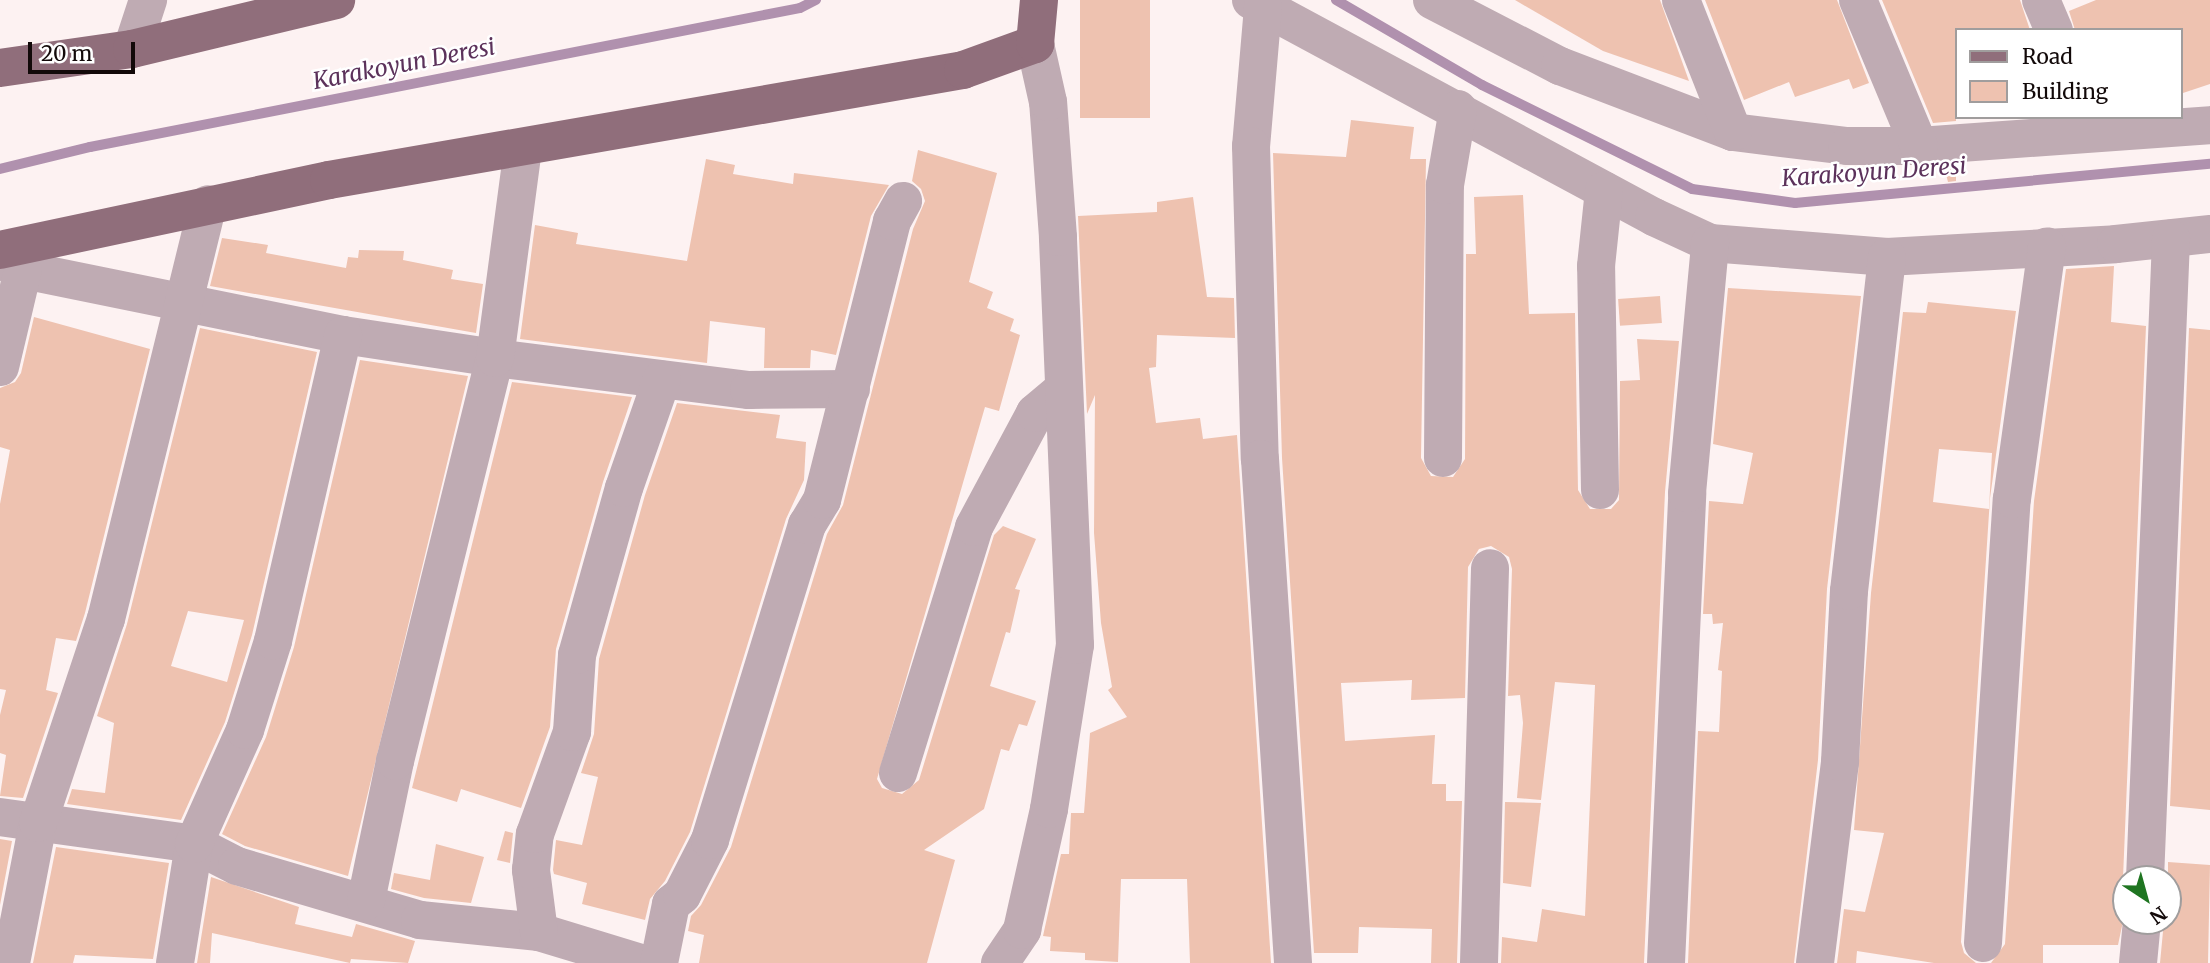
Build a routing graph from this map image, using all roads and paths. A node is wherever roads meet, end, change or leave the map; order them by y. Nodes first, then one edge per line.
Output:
1 (148, 0) edge
2 (336, 0) edge
3 (1039, 0) edge
4 (1432, 0) edge
5 (1681, 0) edge
6 (1858, 0) edge
7 (2041, 0) edge
8 (1257, 3) edge
9 (2053, 28) edge
10 (1035, 44) junction
11 (132, 49) junction
12 (0, 68) edge
13 (1458, 109) junction
14 (2210, 125) edge
15 (2095, 126) edge
16 (1733, 132) junction
17 (1919, 146) junction
18 (523, 148) junction
19 (1604, 190) junction
20 (904, 201) dead end
21 (208, 204) junction
22 (2210, 234) edge
23 (2171, 239) junction
24 (1710, 243) junction
25 (2047, 246) junction
26 (1887, 257) junction
27 (8, 260) edge
28 (183, 303) junction
29 (343, 335) junction
30 (495, 358) junction
31 (0, 367) edge
32 (662, 379) junction
33 (851, 389) junction
34 (1062, 390) junction
35 (1443, 458) dead end
36 (1600, 490) dead end
37 (1490, 568) dead end
38 (898, 773) dead end
39 (0, 817) edge
40 (38, 823) junction
41 (194, 844) junction
42 (2146, 865) edge
43 (366, 901) junction
44 (539, 932) junction
45 (2141, 935) edge
46 (1983, 943) dead end
47 (592, 956) edge
48 (10, 963) edge
49 (175, 963) edge
50 (641, 963) edge
51 (659, 963) edge
52 (1000, 963) edge
53 (1293, 963) edge
54 (1479, 963) edge
55 (1666, 963) edge
56 (1815, 963) edge
57 (2138, 963) edge

1 - 11 street
2 - 11 main road
3 - 10 main road
4 - 16 street
5 - 16 street
6 - 17 street
7 - 9 street
8 - 13 street
8 - 53 street
10 - 18 main road
10 - 34 street
11 - 12 main road
13 - 19 street
13 - 35 street
14 - 15 street
15 - 17 street
16 - 17 street
18 - 21 main road
18 - 30 street
19 - 24 street
19 - 36 street
20 - 33 street
21 - 27 main road
21 - 28 street
22 - 23 street
23 - 25 street
23 - 42 street
24 - 26 street
24 - 55 street
25 - 26 street
25 - 46 street
26 - 56 street
27 - 28 street
27 - 31 street
28 - 29 street
28 - 40 street
29 - 30 street
29 - 41 street
30 - 32 street
30 - 43 street
32 - 33 street
32 - 44 street
33 - 51 street
34 - 38 street
34 - 52 street
37 - 54 street
39 - 40 street
40 - 41 street
40 - 48 street
41 - 43 street
41 - 49 street
43 - 44 street
44 - 47 street
45 - 57 street
47 - 50 street

